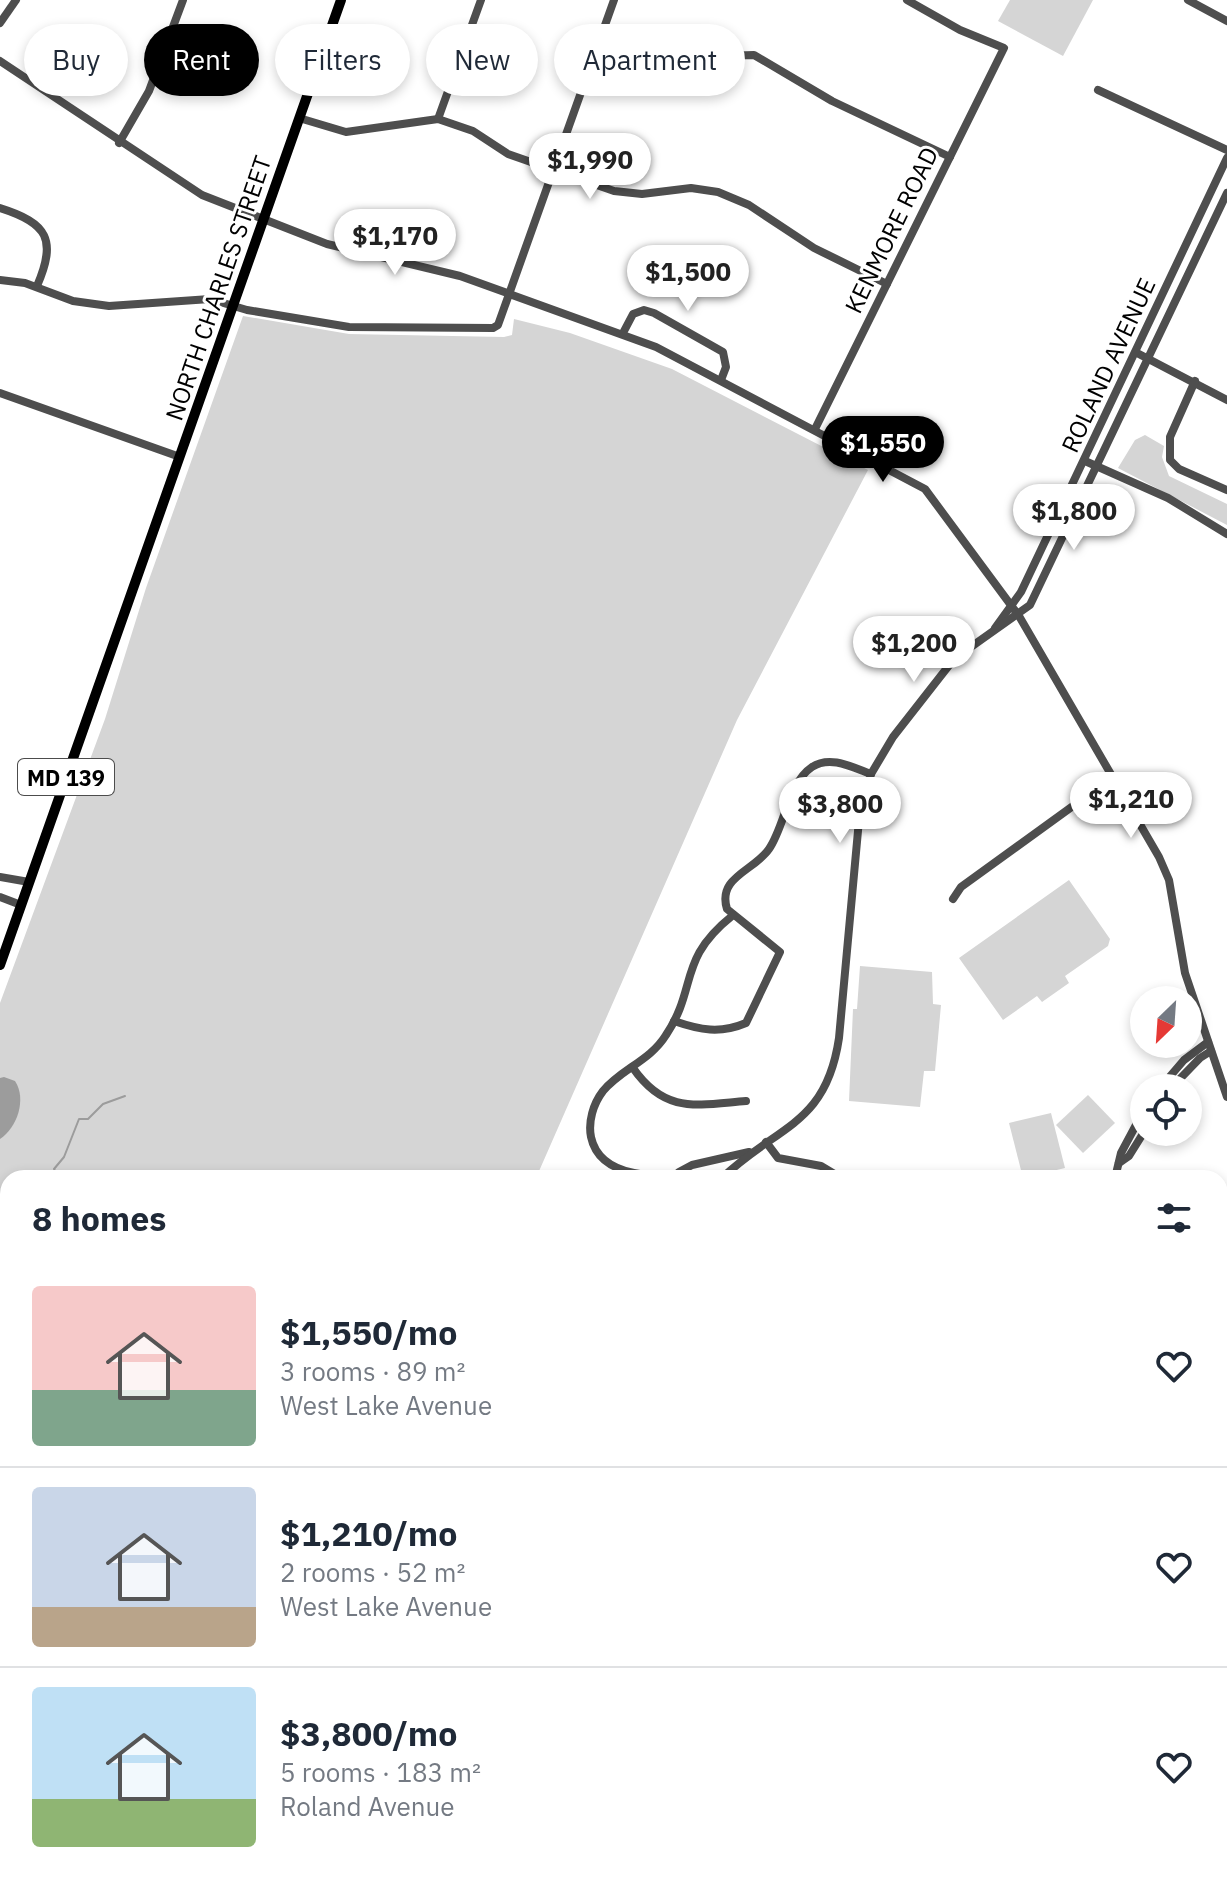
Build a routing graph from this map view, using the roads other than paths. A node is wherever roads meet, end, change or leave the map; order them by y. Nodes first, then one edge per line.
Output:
1 (16, 0) edge
2 (183, 0) edge
3 (341, 0) edge
4 (481, 0) edge
5 (614, 0) edge
6 (907, 0) edge
7 (1188, 0) edge
8 (1227, 21) edge
9 (0, 23) edge
10 (606, 24) edge
11 (745, 55) edge
12 (0, 61) edge
13 (1098, 90) dead end
14 (580, 96) edge
15 (299, 118) junction
16 (438, 119) junction
17 (119, 143) junction
18 (1227, 150) edge
19 (950, 157) junction
20 (1227, 158) edge
21 (553, 171) junction
22 (1227, 193) edge
23 (0, 208) edge
24 (263, 221) junction
25 (0, 280) edge
26 (887, 284) junction
27 (37, 286) junction
28 (509, 293) junction
29 (233, 305) junction
30 (623, 333) junction
31 (1137, 353) junction
32 (1150, 359) junction
33 (721, 380) junction
34 (1195, 381) junction
35 (0, 393) edge
36 (1227, 400) edge
37 (815, 429) junction
38 (180, 457) junction
39 (1085, 461) junction
40 (1097, 467) junction
41 (1227, 490) edge
42 (1227, 534) edge
43 (1011, 605) junction
44 (1019, 616) junction
45 (995, 628) junction
46 (871, 774) junction
47 (1113, 777) junction
48 (0, 877) edge
49 (29, 882) junction
50 (0, 897) edge
51 (953, 899) dead end
52 (21, 905) junction
53 (732, 916) junction
54 (0, 965) edge
55 (674, 1021) junction
56 (1209, 1047) junction
57 (633, 1068) junction
58 (1172, 1074) edge
59 (1185, 1074) edge
60 (1227, 1097) edge
61 (746, 1101) dead end
62 (1130, 1136) edge
63 (766, 1142) junction
64 (1136, 1146) edge
65 (750, 1152) junction
66 (1119, 1163) junction
67 (617, 1170) edge
68 (683, 1170) edge
69 (730, 1170) edge
70 (828, 1170) edge
71 (1117, 1170) edge

1 - 9 street
2 - 17 street
3 - 15 main road, NORTH CHARLES STREET / MD 139
4 - 16 street
5 - 10 street
6 - 19 street, KENMORE ROAD
7 - 8 street
11 - 19 street
12 - 17 street
13 - 18 street
14 - 21 street
15 - 16 street
15 - 24 main road, NORTH CHARLES STREET / MD 139
16 - 21 street
17 - 24 street
19 - 26 street, KENMORE ROAD
20 - 31 street, ROLAND AVENUE
21 - 26 street
21 - 28 street
22 - 32 street, ROLAND AVENUE
23 - 27 street
24 - 28 street
24 - 29 main road, NORTH CHARLES STREET / MD 139
25 - 27 street
26 - 37 street, KENMORE ROAD
27 - 29 street
28 - 29 street
28 - 30 street
29 - 38 main road, NORTH CHARLES STREET / MD 139
30 - 33 street
30 - 33 street
31 - 32 street
31 - 39 street, ROLAND AVENUE
32 - 34 street
32 - 40 street, ROLAND AVENUE
33 - 37 street
34 - 36 street
34 - 41 street
35 - 38 street
37 - 43 street
38 - 49 main road, NORTH CHARLES STREET / MD 139
39 - 40 street
39 - 43 street, ROLAND AVENUE
40 - 42 street
40 - 44 street, ROLAND AVENUE
43 - 44 street
43 - 45 street, ROLAND AVENUE
44 - 45 street, ROLAND AVENUE
44 - 47 street
45 - 46 street, ROLAND AVENUE
46 - 53 street
46 - 63 street, ROLAND AVENUE
47 - 51 street
47 - 56 street
48 - 49 street
49 - 52 main road, MD 139
50 - 52 street
52 - 54 main road, MD 139
53 - 55 street
53 - 55 street
55 - 57 street
56 - 58 street
56 - 59 street
56 - 60 street
57 - 61 street
57 - 67 street
62 - 66 street
63 - 65 street, ROLAND AVENUE
63 - 70 street
64 - 66 street
65 - 68 street
65 - 69 street
66 - 71 street

